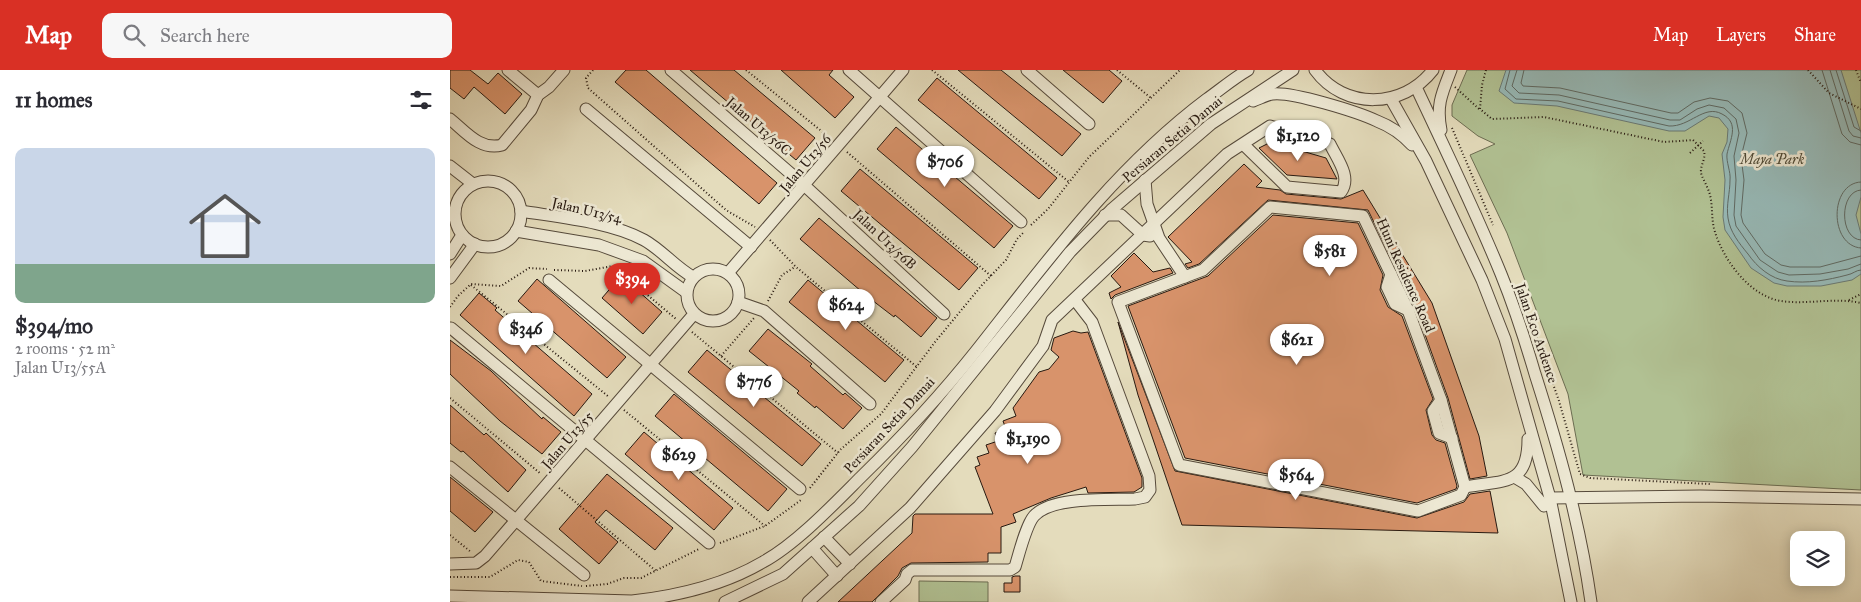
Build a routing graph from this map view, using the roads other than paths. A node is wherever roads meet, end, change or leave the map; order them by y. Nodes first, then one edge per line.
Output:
1 (508, 70) edge
2 (564, 70) edge
3 (671, 70) edge
4 (849, 70) edge
5 (903, 70) edge
6 (1027, 70) edge
7 (1293, 70) edge
8 (1315, 70) edge
9 (1433, 70) edge
10 (1451, 70) edge
11 (1245, 71) edge
12 (1416, 87) junction
13 (538, 95) junction
14 (880, 97) junction
15 (1390, 99) junction
16 (586, 109) dead end
17 (1231, 109) junction
18 (450, 119) edge
19 (1089, 124) dead end
20 (1243, 144) junction
21 (1446, 152) junction
22 (1426, 161) junction
23 (450, 166) edge
24 (1146, 180) junction
25 (473, 184) junction
26 (805, 186) junction
27 (453, 198) edge
28 (521, 211) junction
29 (1105, 216) junction
30 (1021, 222) dead end
31 (1156, 223) junction
32 (516, 231) junction
33 (462, 235) junction
34 (1143, 235) junction
35 (1159, 238) junction
36 (475, 244) junction
37 (751, 247) junction
38 (450, 254) edge
39 (728, 273) junction
40 (693, 277) junction
41 (450, 278) edge
42 (1184, 278) junction
43 (549, 280) dead end
44 (686, 292) junction
45 (1074, 300) junction
46 (738, 302) junction
47 (694, 314) junction
48 (944, 314) dead end
49 (451, 328) dead end
50 (1508, 348) junction
51 (649, 364) junction
52 (870, 404) dead end
53 (1528, 439) junction
54 (586, 441) junction
55 (450, 467) edge
56 (1516, 478) junction
57 (1465, 487) junction
58 (805, 491) road end
59 (1570, 497) junction
60 (1861, 499) edge
61 (1547, 502) junction
62 (516, 522) junction
63 (824, 538) junction
64 (708, 545) road end
65 (812, 548) junction
66 (450, 564) edge
67 (850, 564) junction
68 (584, 575) dead end
69 (837, 576) junction
70 (450, 596) edge
71 (725, 602) edge
72 (808, 602) edge
73 (881, 602) edge
74 (1571, 602) edge
75 (1591, 602) edge

1 - 13 street
2 - 13 street
3 - 26 street, Jalan U13/56C
4 - 14 street
5 - 14 street, Jalan U13/56
6 - 19 street
7 - 17 street, Persiaran Setia Damai
8 - 15 street
9 - 12 street
10 - 21 street
11 - 70 street, Persiaran Setia Damai
12 - 15 street
12 - 21 street, Jalan Eco Ardence
13 - 18 street
14 - 26 street, Jalan U13/56
14 - 30 street
15 - 22 street
16 - 37 street
17 - 22 street
17 - 24 street, Persiaran Setia Damai
20 - 20 street
20 - 31 street
21 - 22 street
21 - 59 street, Jalan Eco Ardence
22 - 50 street
23 - 25 street
24 - 29 street, Persiaran Setia Damai
24 - 31 street
25 - 27 street
25 - 28 street
26 - 37 street, Jalan U13/56
26 - 48 street, Jalan U13/56B
27 - 33 street
28 - 32 street
28 - 40 street, Jalan U13/54
29 - 34 street
29 - 63 street, Persiaran Setia Damai
31 - 34 street
31 - 35 street
32 - 36 street
32 - 44 street
33 - 36 street
33 - 38 street
34 - 35 street
34 - 45 street
35 - 42 street
36 - 41 street
37 - 39 street, Jalan U13/56
39 - 40 street
39 - 46 street
40 - 44 street
42 - 57 street, Huni Residence Road
42 - 57 street, Huni Residence Road
43 - 51 street
44 - 47 street
45 - 67 street
45 - 73 street
46 - 47 street
46 - 52 street
47 - 51 street, Jalan U13/55
49 - 54 street
50 - 53 street
50 - 61 street
51 - 54 street, Jalan U13/55
51 - 58 street
53 - 56 street
53 - 61 street
54 - 62 street, Jalan U13/55
54 - 64 street
55 - 62 street
56 - 57 street
56 - 61 street
59 - 60 street
59 - 61 street
59 - 75 street, Jalan Eco Ardence
61 - 74 street
62 - 66 street, Jalan U13/55
62 - 68 street
63 - 65 street, Persiaran Setia Damai
63 - 67 street
65 - 69 street
65 - 71 street, Persiaran Setia Damai
67 - 69 street
69 - 72 street

